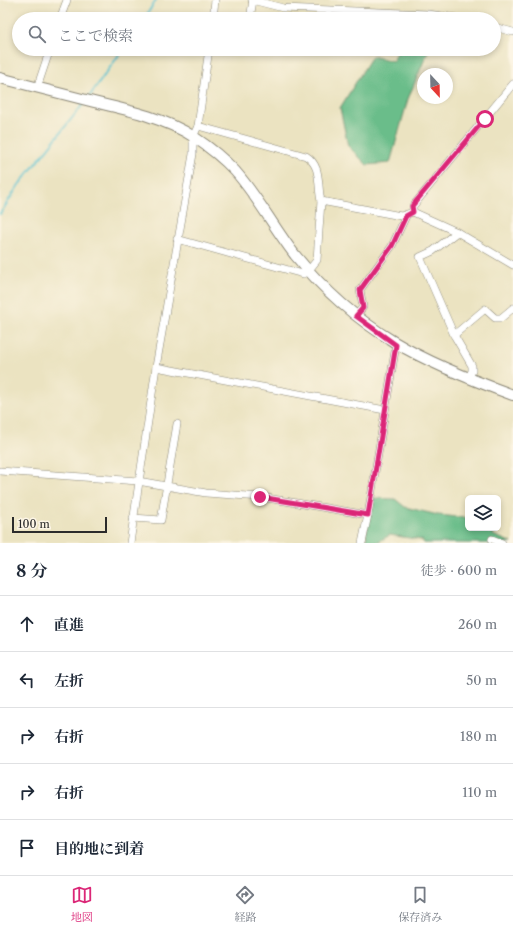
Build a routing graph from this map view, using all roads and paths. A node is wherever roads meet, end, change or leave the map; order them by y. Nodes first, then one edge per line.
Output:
1 (67, 0) edge
2 (215, 0) edge
3 (253, 0) edge
4 (63, 12) edge
5 (214, 12) edge
6 (251, 12) edge
7 (380, 12) edge
8 (501, 29) edge
9 (513, 32) edge
10 (48, 56) edge
11 (208, 56) edge
12 (0, 78) edge
13 (513, 84) edge
14 (37, 88) junction
15 (198, 126) junction
16 (193, 137) junction
17 (321, 201) junction
18 (413, 212) junction
19 (406, 216) junction
20 (457, 232) junction
21 (177, 240) junction
22 (513, 265) edge
23 (309, 270) junction
24 (513, 308) edge
25 (356, 316) junction
26 (454, 335) junction
27 (396, 345) junction
28 (156, 367) junction
29 (468, 379) junction
30 (513, 396) edge
31 (385, 410) junction
32 (177, 424) dead end
33 (0, 470) edge
34 (138, 481) junction
35 (166, 487) junction
36 (368, 515) junction
37 (133, 518) junction
38 (492, 539) dead end
39 (130, 543) edge
40 (362, 543) edge
41 (502, 543) edge

1 - 4 street
2 - 5 street
3 - 6 street
3 - 7 street
8 - 9 street
10 - 14 street
11 - 15 street
12 - 14 street
13 - 18 street
14 - 16 street
15 - 16 street
15 - 17 street
16 - 21 street
16 - 23 street
17 - 19 street
17 - 23 street
18 - 19 street
18 - 20 street
19 - 25 street
20 - 22 street
20 - 26 street
21 - 23 street
21 - 28 street
23 - 25 street
24 - 26 street
25 - 27 street
26 - 29 street
27 - 29 street
27 - 31 street
28 - 31 street
28 - 34 street
29 - 30 street
31 - 36 street
32 - 35 street
33 - 34 street
34 - 35 street
34 - 37 street
35 - 36 street
35 - 37 street
36 - 40 street
37 - 39 street
38 - 41 street

